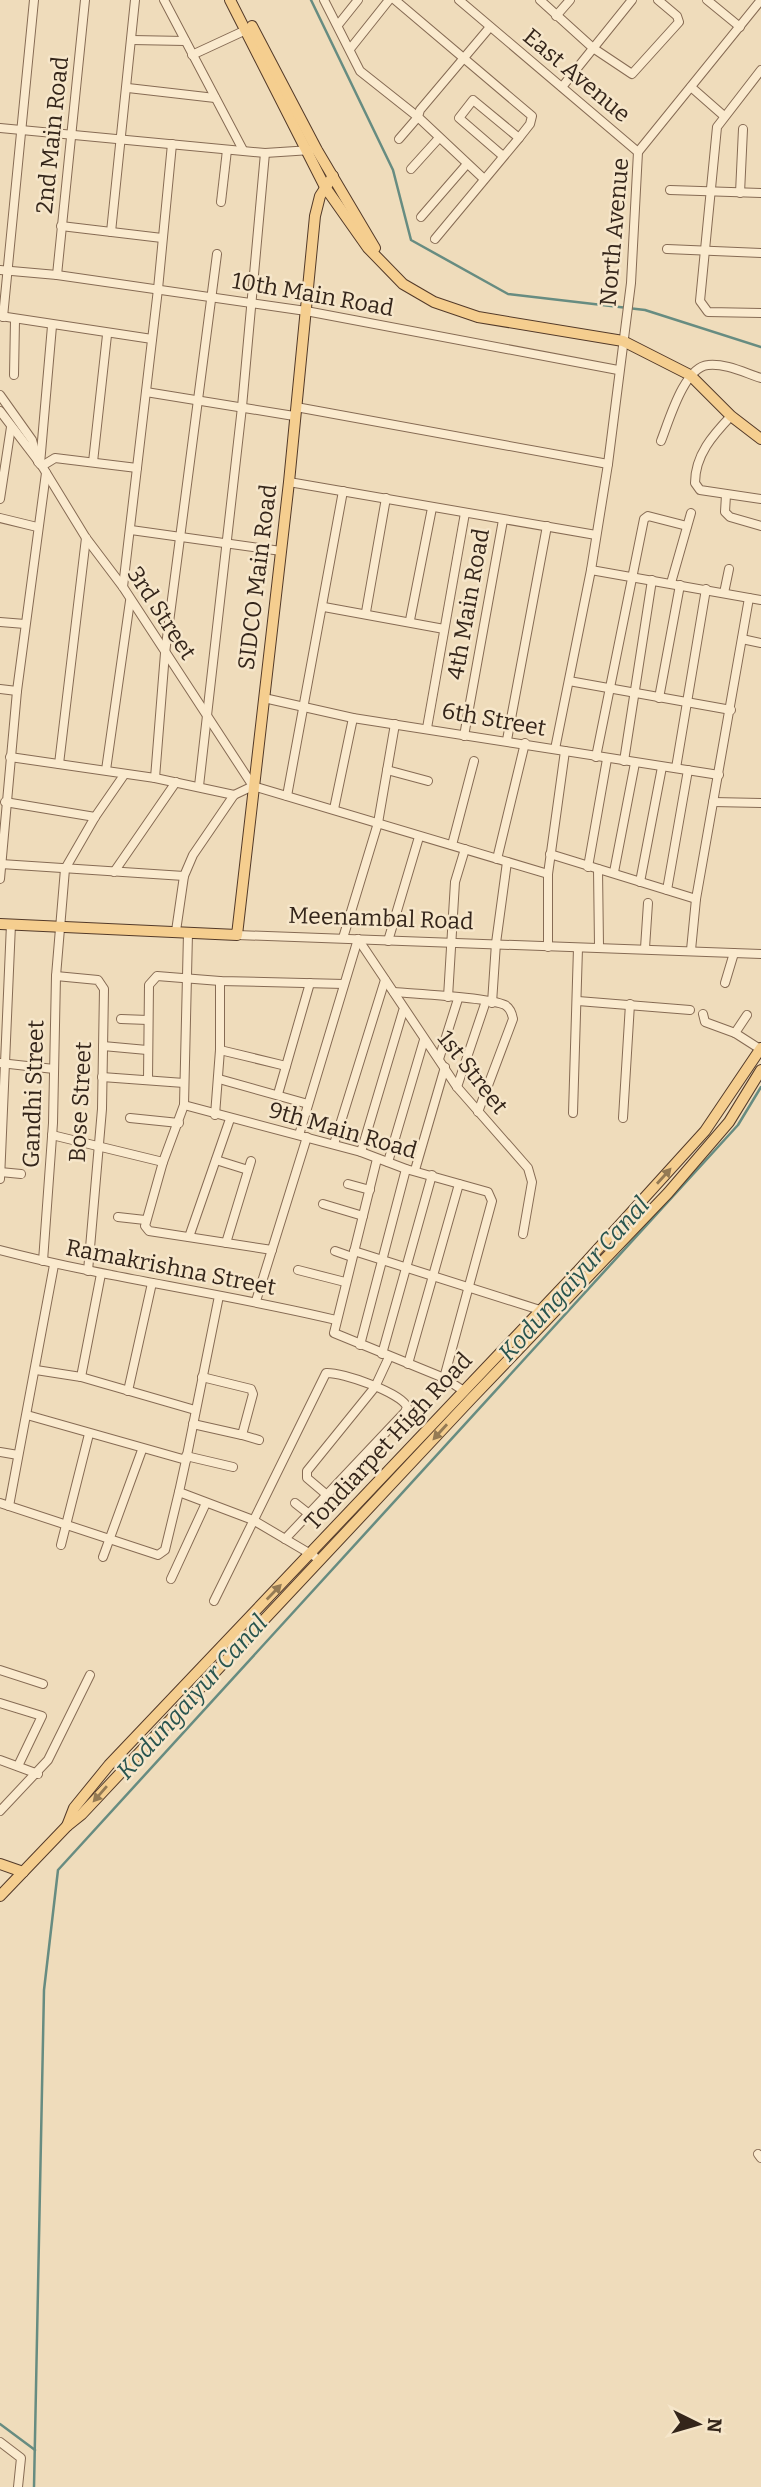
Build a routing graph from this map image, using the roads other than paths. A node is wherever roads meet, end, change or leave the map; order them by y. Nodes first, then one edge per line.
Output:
1 (34, 0) edge
2 (86, 0) edge
3 (135, 0) edge
4 (164, 0) edge
5 (230, 0) edge
6 (239, 0) edge
7 (324, 0) edge
8 (358, 0) edge
9 (389, 0) edge
10 (395, 0) edge
11 (459, 0) edge
12 (540, 0) edge
13 (570, 0) edge
14 (632, 0) edge
15 (658, 0) edge
16 (707, 0) edge
17 (761, 0) edge
18 (556, 16) junction
19 (338, 25) junction
20 (490, 27) junction
21 (740, 27) junction
22 (246, 30) junction
23 (132, 40) junction
24 (185, 41) junction
25 (593, 48) junction
26 (350, 49) junction
27 (192, 55) junction
28 (465, 59) junction
29 (761, 70) edge
30 (562, 87) junction
31 (691, 87) junction
32 (128, 88) junction
33 (215, 98) junction
34 (724, 116) junction
35 (418, 117) junction
36 (0, 128) edge
37 (743, 129) dead end
38 (23, 131) junction
39 (74, 135) junction
40 (439, 138) junction
41 (519, 138) junction
42 (398, 139) dead end
43 (122, 140) junction
44 (172, 144) junction
45 (228, 150) junction
46 (243, 150) junction
47 (312, 150) junction
48 (638, 152) junction
49 (265, 153) junction
50 (503, 156) junction
51 (467, 164) junction
52 (411, 169) dead end
53 (484, 179) junction
54 (335, 180) junction
55 (670, 190) dead end
56 (711, 191) junction
57 (328, 192) junction
58 (740, 193) junction
59 (761, 193) edge
60 (220, 202) dead end
61 (422, 217) dead end
62 (61, 226) junction
63 (111, 232) junction
64 (162, 238) junction
65 (435, 239) dead end
66 (667, 249) dead end
67 (704, 251) junction
68 (761, 253) edge
69 (216, 254) dead end
70 (378, 257) junction
71 (0, 270) edge
72 (10, 272) junction
73 (57, 275) junction
74 (158, 289) junction
75 (210, 296) junction
76 (251, 302) junction
77 (306, 311) junction
78 (761, 313) edge
79 (2, 317) edge
80 (15, 320) junction
81 (52, 326) junction
82 (107, 335) junction
83 (152, 339) junction
84 (622, 341) junction
85 (618, 370) junction
86 (13, 375) dead end
87 (690, 375) junction
88 (761, 378) edge
89 (146, 392) junction
90 (0, 396) edge
91 (197, 400) junction
92 (242, 407) junction
93 (0, 411) edge
94 (295, 412) junction
95 (731, 416) junction
96 (11, 427) junction
97 (761, 439) edge
98 (661, 441) dead end
99 (93, 463) junction
100 (608, 464) junction
101 (42, 466) junction
102 (136, 468) junction
103 (289, 482) junction
104 (343, 491) junction
105 (726, 495) junction
106 (386, 498) junction
107 (0, 499) edge
108 (761, 499) edge
109 (432, 508) junction
110 (465, 513) junction
111 (691, 513) dead end
112 (0, 518) edge
113 (503, 520) junction
114 (547, 526) junction
115 (687, 526) junction
116 (761, 526) edge
117 (37, 527) junction
118 (131, 530) junction
119 (181, 534) junction
120 (596, 535) junction
121 (86, 538) junction
122 (224, 542) junction
123 (281, 551) junction
124 (729, 569) dead end
125 (592, 570) junction
126 (631, 575) junction
127 (652, 580) junction
128 (675, 584) junction
129 (123, 587) junction
130 (706, 589) junction
131 (724, 593) junction
132 (749, 598) junction
133 (761, 600) edge
134 (130, 601) junction
135 (324, 607) junction
136 (366, 612) junction
137 (410, 620) junction
138 (0, 622) edge
139 (25, 624) junction
140 (444, 629) junction
141 (742, 639) junction
142 (761, 643) edge
143 (165, 653) junction
144 (569, 681) junction
145 (0, 689) edge
146 (610, 689) junction
147 (17, 691) junction
148 (634, 693) junction
149 (264, 698) junction
150 (659, 698) junction
151 (687, 703) junction
152 (303, 706) junction
153 (731, 710) junction
154 (206, 716) junction
155 (353, 718) junction
156 (395, 724) junction
157 (427, 728) junction
158 (464, 736) junction
159 (507, 740) junction
160 (525, 743) junction
161 (555, 749) junction
162 (565, 751) junction
163 (10, 757) junction
164 (596, 757) junction
165 (607, 758) junction
166 (474, 761) dead end
167 (624, 761) junction
168 (59, 764) junction
169 (635, 764) junction
170 (662, 767) junction
171 (676, 768) junction
172 (106, 770) junction
173 (387, 770) junction
174 (688, 770) junction
175 (124, 775) junction
176 (719, 775) junction
177 (155, 778) junction
178 (4, 779) edge
179 (428, 781) dead end
180 (176, 782) junction
181 (199, 786) junction
182 (253, 786) junction
183 (234, 795) junction
184 (287, 796) junction
185 (5, 802) junction
186 (713, 802) junction
187 (761, 803) edge
188 (334, 808) junction
189 (95, 817) junction
190 (378, 823) junction
191 (1, 825) edge
192 (419, 837) junction
193 (452, 845) junction
194 (465, 849) junction
195 (550, 853) junction
196 (496, 859) junction
197 (507, 862) junction
198 (1, 864) edge
199 (588, 867) junction
200 (65, 869) junction
201 (598, 869) junction
202 (114, 872) junction
203 (614, 872) junction
204 (548, 874) junction
205 (184, 876) junction
206 (0, 879) edge
207 (640, 882) junction
208 (667, 890) junction
209 (696, 899) junction
210 (648, 903) dead end
211 (6, 924) edge
212 (59, 928) junction
213 (182, 932) junction
214 (237, 934) junction
215 (343, 938) junction
216 (358, 939) junction
217 (388, 941) junction
218 (450, 942) junction
219 (496, 943) junction
220 (599, 946) junction
221 (548, 947) junction
222 (578, 948) junction
223 (645, 948) junction
224 (691, 950) junction
225 (761, 952) edge
226 (734, 953) junction
227 (56, 976) junction
228 (186, 977) junction
229 (385, 980) junction
230 (220, 981) junction
231 (310, 983) junction
232 (725, 983) dead end
233 (344, 984) junction
234 (394, 992) junction
235 (448, 998) junction
236 (458, 999) junction
237 (578, 1001) junction
238 (489, 1002) junction
239 (630, 1004) junction
240 (690, 1010) dead end
241 (403, 1011) junction
242 (703, 1014) dead end
243 (747, 1016) dead end
244 (121, 1019) dead end
245 (148, 1020) junction
246 (735, 1033) junction
247 (424, 1040) junction
248 (103, 1046) junction
249 (761, 1049) edge
250 (147, 1050) junction
251 (220, 1050) junction
252 (439, 1059) junction
253 (3, 1063) edge
254 (286, 1066) junction
255 (445, 1067) junction
256 (54, 1069) junction
257 (761, 1070) edge
258 (102, 1077) junction
259 (148, 1079) junction
260 (219, 1079) junction
261 (184, 1083) junction
262 (457, 1087) junction
263 (278, 1094) junction
264 (308, 1104) junction
265 (184, 1105) junction
266 (478, 1112) junction
267 (573, 1113) dead end
268 (215, 1115) junction
269 (130, 1118) dead end
270 (623, 1118) dead end
271 (230, 1119) junction
272 (178, 1123) junction
273 (52, 1135) junction
274 (303, 1136) junction
275 (334, 1144) junction
276 (97, 1148) junction
277 (361, 1152) junction
278 (377, 1159) junction
279 (216, 1160) junction
280 (163, 1162) junction
281 (388, 1162) junction
282 (411, 1170) junction
283 (1, 1172) edge
284 (21, 1174) dead end
285 (432, 1175) junction
286 (0, 1179) edge
287 (348, 1184) dead end
288 (459, 1184) junction
289 (370, 1190) junction
290 (323, 1204) dead end
291 (363, 1216) junction
292 (118, 1217) dead end
293 (145, 1220) junction
294 (523, 1234) dead end
295 (189, 1237) junction
296 (226, 1243) junction
297 (0, 1250) edge
298 (272, 1250) junction
299 (335, 1251) dead end
300 (353, 1254) junction
301 (383, 1260) junction
302 (43, 1261) junction
303 (54, 1265) junction
304 (406, 1267) junction
305 (298, 1270) dead end
306 (88, 1271) junction
307 (101, 1274) junction
308 (434, 1275) junction
309 (345, 1282) junction
310 (152, 1283) junction
311 (467, 1286) junction
312 (219, 1296) junction
313 (256, 1301) junction
314 (541, 1310) junction
315 (335, 1320) junction
316 (360, 1345) junction
317 (385, 1356) junction
318 (408, 1364) junction
319 (36, 1370) junction
320 (80, 1377) junction
321 (202, 1377) junction
322 (444, 1378) junction
323 (375, 1387) junction
324 (128, 1391) junction
325 (464, 1391) junction
326 (195, 1410) junction
327 (27, 1415) junction
328 (193, 1424) junction
329 (89, 1434) junction
330 (242, 1435) junction
331 (258, 1440) dead end
332 (142, 1450) junction
333 (0, 1452) edge
334 (18, 1455) junction
335 (186, 1458) junction
336 (233, 1467) dead end
337 (179, 1492) junction
338 (327, 1494) junction
339 (206, 1503) junction
340 (295, 1503) dead end
341 (5, 1505) edge
342 (309, 1514) junction
343 (253, 1520) junction
344 (66, 1524) junction
345 (110, 1539) junction
346 (285, 1539) junction
347 (61, 1545) dead end
348 (315, 1556) junction
349 (103, 1557) dead end
350 (171, 1579) dead end
351 (214, 1601) dead end
352 (0, 1670) edge
353 (90, 1675) dead end
354 (43, 1684) dead end
355 (0, 1703) edge
356 (0, 1760) edge
357 (18, 1766) junction
358 (38, 1773) junction
359 (2, 1807) edge
360 (0, 1864) edge
361 (23, 1872) junction
362 (0, 1896) edge
363 (1, 2444) edge
364 (18, 2487) edge

1 - 38 street
2 - 39 street, 2nd Main Road
3 - 23 street
4 - 24 street
5 - 22 main road
6 - 47 main road
7 - 19 street
8 - 19 street
9 - 26 street
10 - 28 street
11 - 20 street, East Avenue
12 - 18 street
13 - 18 street
14 - 25 street
15 - 25 street
16 - 21 street
17 - 21 street, North Avenue
18 - 25 street
19 - 26 street
20 - 28 street
20 - 30 street, East Avenue
21 - 31 street, North Avenue
22 - 27 street
22 - 47 main road
23 - 24 street
23 - 32 street
24 - 27 street
25 - 30 street
26 - 35 street
27 - 33 street
28 - 35 street
28 - 41 street
29 - 34 street
30 - 48 street, East Avenue
31 - 34 street
31 - 48 street, North Avenue
32 - 33 street
32 - 43 street
33 - 46 street
34 - 56 street
35 - 40 street
35 - 42 street
36 - 38 street
37 - 58 street
38 - 39 street
38 - 72 street
39 - 43 street
39 - 62 street, 2nd Main Road
40 - 51 street
40 - 52 street
41 - 50 street
41 - 50 street
43 - 44 street
43 - 63 street
44 - 45 street
44 - 64 street
45 - 46 street
45 - 60 street
46 - 49 street
47 - 49 street
47 - 54 main road
47 - 57 main road
48 - 84 street, North Avenue
49 - 76 street
50 - 53 street
51 - 53 street
51 - 61 street
53 - 65 street
54 - 57 main road, SIDCO Main Road
54 - 70 main road
55 - 56 street
56 - 58 street
56 - 67 street
57 - 70 main road
57 - 77 main road, SIDCO Main Road
58 - 59 street
62 - 63 street
62 - 73 street, 2nd Main Road
63 - 64 street
64 - 74 street
66 - 67 street
67 - 68 street
67 - 78 street
69 - 75 street
70 - 84 main road
71 - 72 street, 10th Main Road
72 - 73 street, 10th Main Road
72 - 79 street
73 - 74 street, 10th Main Road
74 - 75 street, 10th Main Road
74 - 83 street
75 - 76 street, 10th Main Road
75 - 91 street
76 - 77 street, 10th Main Road
76 - 92 street
77 - 85 street, 10th Main Road
77 - 94 main road, SIDCO Main Road
79 - 80 street
80 - 81 street
80 - 86 street
81 - 82 street
81 - 101 street
82 - 83 street
82 - 99 street
83 - 89 street
84 - 85 street, North Avenue
84 - 87 main road
85 - 100 street, North Avenue
87 - 88 street
87 - 95 main road
87 - 98 street
89 - 91 street
89 - 102 street
90 - 101 street, 3rd Street
91 - 92 street
91 - 119 street
92 - 94 street
92 - 122 street
93 - 96 street, 3rd Street
94 - 100 street
94 - 103 main road, SIDCO Main Road
95 - 97 main road
95 - 105 street
96 - 101 street, 3rd Street
96 - 107 street
99 - 101 street
99 - 102 street
100 - 120 street, North Avenue
101 - 117 street
101 - 121 street, 3rd Street
102 - 118 street
103 - 104 street
103 - 123 main road, SIDCO Main Road
104 - 106 street
104 - 135 street
105 - 108 street
105 - 116 street
106 - 109 street
106 - 136 street
109 - 110 street
109 - 137 street
110 - 113 street
110 - 140 street
111 - 115 street
112 - 117 street
113 - 114 street
113 - 158 street, 4th Main Road
114 - 120 street
114 - 159 street
115 - 126 street
115 - 128 street
117 - 139 street
118 - 119 street
118 - 129 street
119 - 122 street
119 - 143 street
120 - 125 street, North Avenue
121 - 129 street, 3rd Street
121 - 168 street
122 - 123 street
122 - 154 street
123 - 149 main road, SIDCO Main Road
124 - 131 street
125 - 126 street
125 - 144 street, North Avenue
126 - 127 street
126 - 146 street
127 - 128 street
127 - 148 street
128 - 130 street
128 - 150 street
129 - 134 street, 3rd Street
130 - 131 street
130 - 151 street
131 - 132 street
132 - 133 street
132 - 141 street
134 - 143 street, 3rd Street
134 - 172 street
135 - 136 street
135 - 152 street
136 - 137 street
137 - 140 street
138 - 139 street
139 - 147 street
140 - 157 street
141 - 142 street
141 - 153 street
143 - 154 street, 3rd Street
143 - 177 street
144 - 146 street
144 - 161 street, North Avenue
145 - 147 street
146 - 148 street
146 - 164 street
147 - 163 street
148 - 150 street
148 - 167 street
149 - 152 street, 6th Street
149 - 182 main road, SIDCO Main Road
150 - 151 street
151 - 153 street
151 - 171 street
152 - 155 street, 6th Street
152 - 184 street
153 - 176 street
154 - 181 street
154 - 182 street, 3rd Street
155 - 156 street, 6th Street
155 - 188 street
156 - 157 street, 6th Street
156 - 173 street
157 - 158 street, 6th Street
158 - 159 street, 6th Street
159 - 160 street, 6th Street
160 - 161 street, 6th Street
160 - 196 street
161 - 162 street, 6th Street
162 - 164 street, 6th Street
162 - 195 street
163 - 168 street
163 - 178 street
164 - 165 street, 6th Street
165 - 167 street, 6th Street
165 - 199 street
166 - 193 street
167 - 169 street, 6th Street
168 - 172 street
169 - 170 street, 6th Street
169 - 203 street
170 - 171 street, 6th Street
170 - 207 street
171 - 174 street, 6th Street
172 - 175 street
173 - 179 street
173 - 190 street
174 - 176 street, 6th Street
174 - 208 street
175 - 177 street
175 - 189 street
176 - 186 street
177 - 180 street
178 - 185 street
180 - 181 street
180 - 202 street
181 - 183 street
182 - 183 street
182 - 184 street
182 - 214 main road, SIDCO Main Road
183 - 205 street
184 - 188 street
185 - 189 street
185 - 191 street
186 - 187 street
186 - 209 street
188 - 190 street
189 - 200 street
190 - 192 street
190 - 215 street
191 - 198 street
192 - 193 street
192 - 217 street
193 - 194 street
194 - 196 street
194 - 218 street
195 - 199 street
195 - 204 street
196 - 197 street
197 - 204 street
197 - 219 street
198 - 200 street
198 - 206 street
199 - 201 street
200 - 202 street
200 - 212 street, Gandhi Street
201 - 203 street
201 - 220 street
202 - 205 street
203 - 207 street
204 - 221 street
205 - 213 street
207 - 208 street
208 - 209 street
209 - 224 street
210 - 223 street
211 - 212 main road, Meenambal Road
211 - 253 street
212 - 213 main road, Meenambal Road
212 - 227 street, Gandhi Street
213 - 214 main road, Meenambal Road
213 - 228 street
214 - 215 street, Meenambal Road
215 - 216 street, Meenambal Road
216 - 217 street, Meenambal Road
216 - 229 street, 1st Street
216 - 233 street
217 - 218 street, Meenambal Road
218 - 219 street, Meenambal Road
218 - 235 street
219 - 221 street, Meenambal Road
219 - 238 street
220 - 222 street, Meenambal Road
220 - 223 street, Meenambal Road
221 - 222 street, Meenambal Road
222 - 237 street
223 - 224 street, Meenambal Road
224 - 226 street, Meenambal Road
225 - 226 street, Meenambal Road
226 - 232 street
227 - 248 street, Bose Street
227 - 256 street, Gandhi Street
228 - 230 street
228 - 245 street
228 - 261 street
229 - 234 street, 1st Street
229 - 275 street
230 - 231 street
230 - 251 street
231 - 233 street
231 - 254 street
233 - 264 street
234 - 235 street
234 - 241 street, 1st Street
235 - 236 street
236 - 238 street
236 - 252 street
237 - 239 street
237 - 267 street
238 - 262 street
238 - 266 street
239 - 240 street
239 - 270 street
241 - 247 street, 1st Street
241 - 277 street
242 - 246 street
243 - 246 street
244 - 245 street
245 - 250 street
246 - 249 street
247 - 252 street, 1st Street
247 - 281 street
248 - 250 street
248 - 258 street, Bose Street
314 -> 249 main road, Tondiarpet High Road
250 - 259 street
251 - 254 street
251 - 260 street
252 - 255 street, 1st Street
253 - 256 street
253 - 283 street
254 - 263 street
255 - 262 street, 1st Street
255 - 282 street
256 - 273 street, Gandhi Street
257 -> 348 main road, Tondiarpet High Road
258 - 259 street
258 - 276 street, Bose Street
259 - 261 street
260 - 263 street
260 - 268 street
261 - 265 street
262 - 266 street, 1st Street
263 - 264 street
264 - 274 street
265 - 268 street, 9th Main Road
265 - 272 street
266 - 294 street, 1st Street
268 - 271 street, 9th Main Road
269 - 272 street
271 - 274 street, 9th Main Road
271 - 279 street
272 - 280 street
273 - 276 street
273 - 302 street, Gandhi Street
274 - 275 street, 9th Main Road
274 - 298 street
275 - 277 street, 9th Main Road
276 - 280 street
276 - 306 street, Bose Street
277 - 278 street, 9th Main Road
278 - 281 street, 9th Main Road
278 - 289 street
279 - 295 street
279 - 296 street
280 - 293 street
281 - 282 street, 9th Main Road
282 - 285 street, 9th Main Road
282 - 301 street
283 - 284 street
283 - 286 street
285 - 288 street, 9th Main Road
285 - 304 street
287 - 289 street
288 - 308 street
288 - 311 street, 9th Main Road
289 - 291 street
290 - 291 street
291 - 300 street
292 - 293 street
293 - 295 street
295 - 296 street
296 - 298 street
297 - 302 street, Ramakrishna Street
298 - 313 street
299 - 300 street
300 - 301 street
300 - 309 street
301 - 304 street
301 - 316 street
302 - 303 street, Ramakrishna Street
303 - 306 street, Ramakrishna Street
303 - 319 street
304 - 308 street
304 - 317 street
305 - 309 street
306 - 307 street, Ramakrishna Street
307 - 310 street, Ramakrishna Street
307 - 320 street
308 - 311 street
308 - 318 street
309 - 315 street
310 - 312 street, Ramakrishna Street
310 - 324 street
311 - 314 street
311 - 322 street
312 - 313 street, Ramakrishna Street
312 - 321 street
313 - 315 street, Ramakrishna Street
314 - 325 main road, Tondiarpet High Road
315 - 316 street
316 - 317 street
317 - 318 street
317 - 323 street
318 - 322 street
319 - 320 street
319 - 327 street
320 - 324 street
321 - 326 street
321 - 330 street
322 - 325 street
323 - 338 street
323 - 338 street
323 - 343 street
324 - 326 street
325 - 348 main road, Tondiarpet High Road
326 - 328 street
327 - 329 street
327 - 334 street
328 - 330 street
328 - 335 street
329 - 332 street
329 - 344 street
330 - 331 street
332 - 335 street
332 - 345 street
333 - 334 street
334 - 341 street
335 - 336 street
335 - 337 street
337 - 339 street
337 - 345 street
338 - 342 street
339 - 343 street
339 - 350 street
340 - 342 street
341 - 344 street
342 - 346 street
343 - 346 street
343 - 351 street
344 - 345 street
344 - 347 street
345 - 349 street
346 - 348 street
348 - 361 main road, Tondiarpet High Road
352 - 354 street
353 - 358 street
355 - 357 street
356 - 357 street
357 - 358 street
358 - 359 street
360 - 361 main road
361 - 362 main road, Tondiarpet High Road
363 - 364 street

